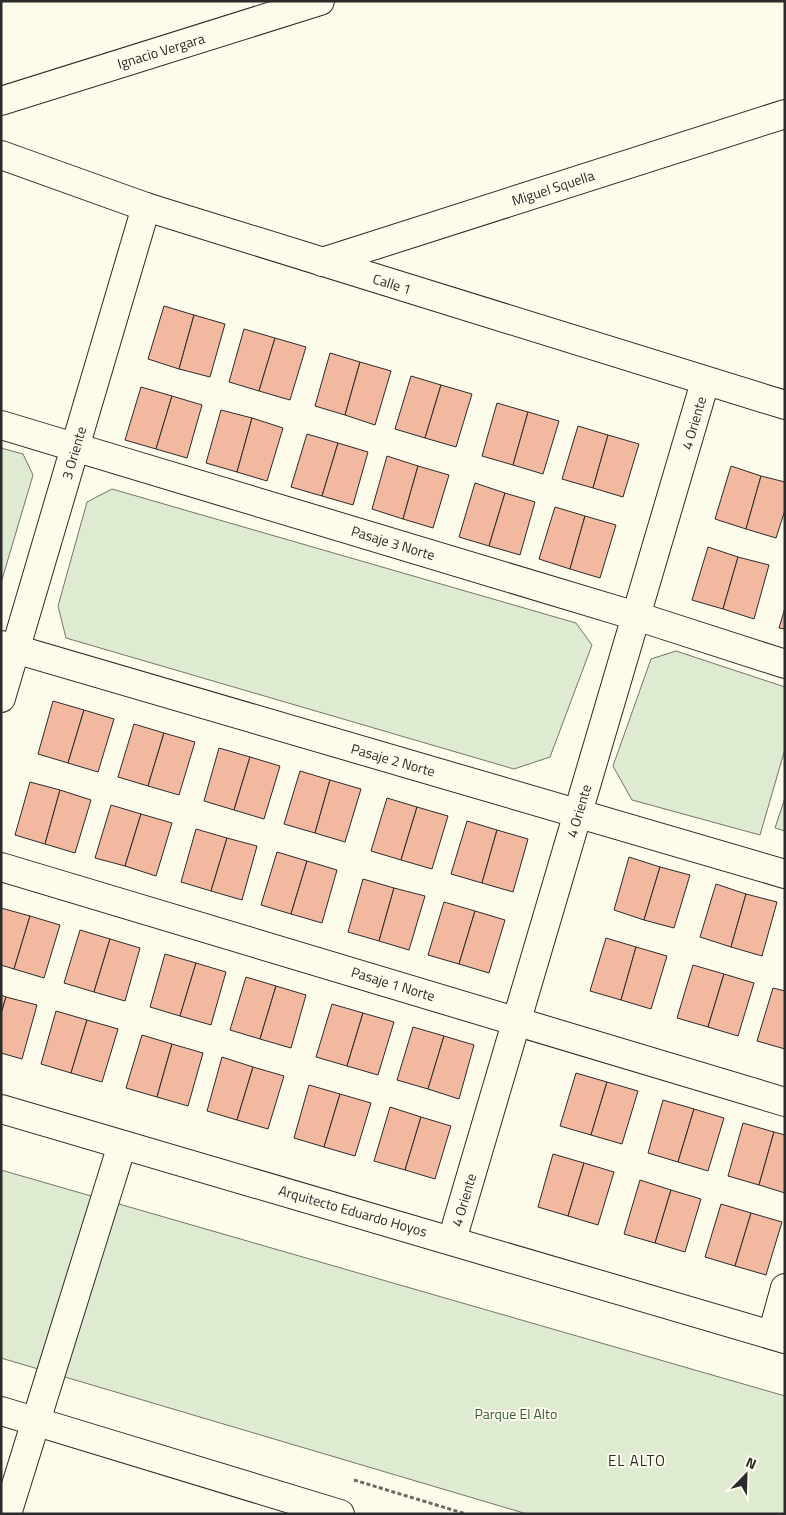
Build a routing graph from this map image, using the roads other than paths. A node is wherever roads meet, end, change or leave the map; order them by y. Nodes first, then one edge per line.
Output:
1 (320, 1) edge
2 (1, 101) edge
3 (785, 114) edge
4 (1, 156) edge
5 (146, 207) junction
6 (322, 262) junction
7 (706, 382) junction
8 (785, 405) edge
9 (1, 425) edge
10 (75, 448) junction
11 (636, 616) junction
12 (8, 647) edge
13 (785, 664) edge
14 (1, 698) edge
15 (578, 814) junction
16 (1, 867) edge
17 (785, 874) edge
18 (517, 1021) junction
19 (785, 1102) edge
20 (1, 1109) edge
21 (122, 1145) junction
22 (452, 1240) junction
23 (785, 1288) edge
24 (778, 1337) edge
25 (1, 1411) edge
26 (35, 1421) junction
27 (7, 1514) edge
28 (340, 1514) edge

1 - 2 street, Ignacio Vergara
3 - 6 street, Miguel Squella
4 - 5 street, Calle 1
5 - 6 street, Calle 1
5 - 10 street, 3 Oriente
6 - 7 street, Calle 1
7 - 8 street, Calle 1
7 - 11 street, 4 Oriente
9 - 10 street, Pasaje 3 Norte
10 - 11 street, Pasaje 3 Norte
10 - 12 street, 3 Oriente
11 - 13 street, Pasaje 3 Norte
11 - 15 street, 4 Oriente
12 - 14 street, 3 Oriente
12 - 15 street, Pasaje 2 Norte
15 - 17 street, Pasaje 2 Norte
15 - 18 street, 4 Oriente
16 - 18 street, Pasaje 1 Norte
18 - 19 street, Pasaje 1 Norte
18 - 22 street, 4 Oriente
20 - 21 street, Arquitecto Eduardo Hoyos
21 - 22 street, Arquitecto Eduardo Hoyos
21 - 26 street
22 - 24 street, Arquitecto Eduardo Hoyos
23 - 24 street
25 - 26 street
26 - 27 street
26 - 28 street

